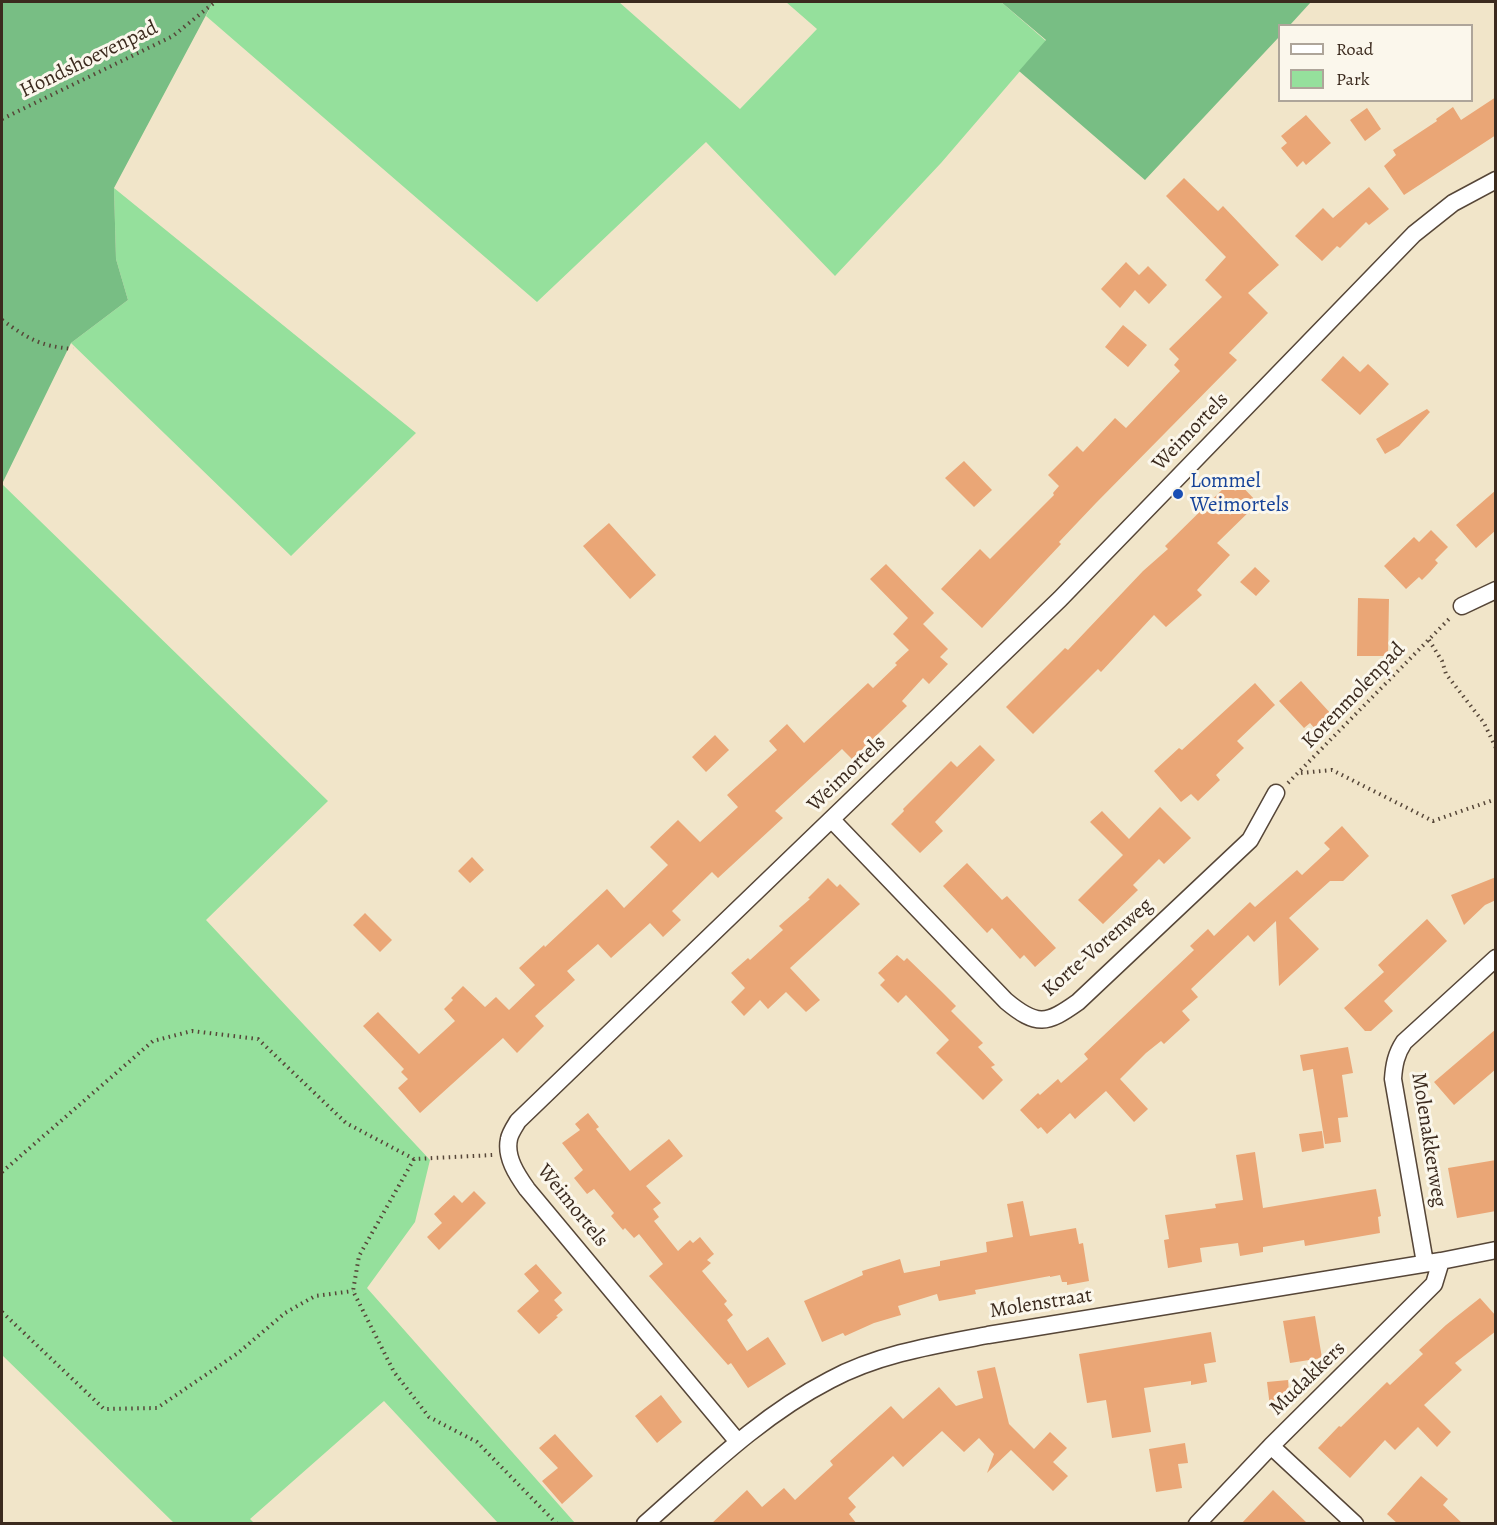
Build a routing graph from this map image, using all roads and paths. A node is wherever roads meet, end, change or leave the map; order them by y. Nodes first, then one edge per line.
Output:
1 (215, 2) edge
2 (2, 119) edge
3 (1496, 180) edge
4 (2, 320) edge
5 (73, 349) dead end
6 (1496, 590) edge
7 (1462, 606) joint
8 (1429, 640) junction
9 (1496, 748) edge
10 (1300, 772) junction
11 (1276, 793) joint
12 (1496, 799) edge
13 (832, 820) junction
14 (1496, 958) edge
15 (509, 1154) junction
16 (414, 1159) junction
17 (2, 1172) edge
18 (1496, 1250) edge
19 (1433, 1262) junction
20 (353, 1291) junction
21 (2, 1312) edge
22 (738, 1442) junction
23 (1271, 1446) junction
24 (557, 1524) edge
25 (645, 1524) edge
26 (1197, 1524) edge
27 (1355, 1524) edge

1 - 2 path, Hondshoevenpad
3 - 13 street, Weimortels
4 - 5 path
6 - 7 street
7 - 8 path, Korenmolenpad
8 - 9 path, Korenmolenpad
8 - 10 path, Korenmolenpad
10 - 11 path, Korenmolenpad
10 - 12 path, Korenmolenpad
11 - 13 street, Korte-Vorenweg
13 - 15 street, Weimortels
14 - 19 street, Molenakkerweg
15 - 16 path
15 - 22 street, Weimortels
16 - 17 path
16 - 20 path
18 - 19 street, Molenstraat
19 - 22 street, Molenstraat
19 - 23 street, Mudakkers
20 - 21 path
20 - 24 path
22 - 25 street, Molenstraat
23 - 26 street, Mudakkers
23 - 27 street

